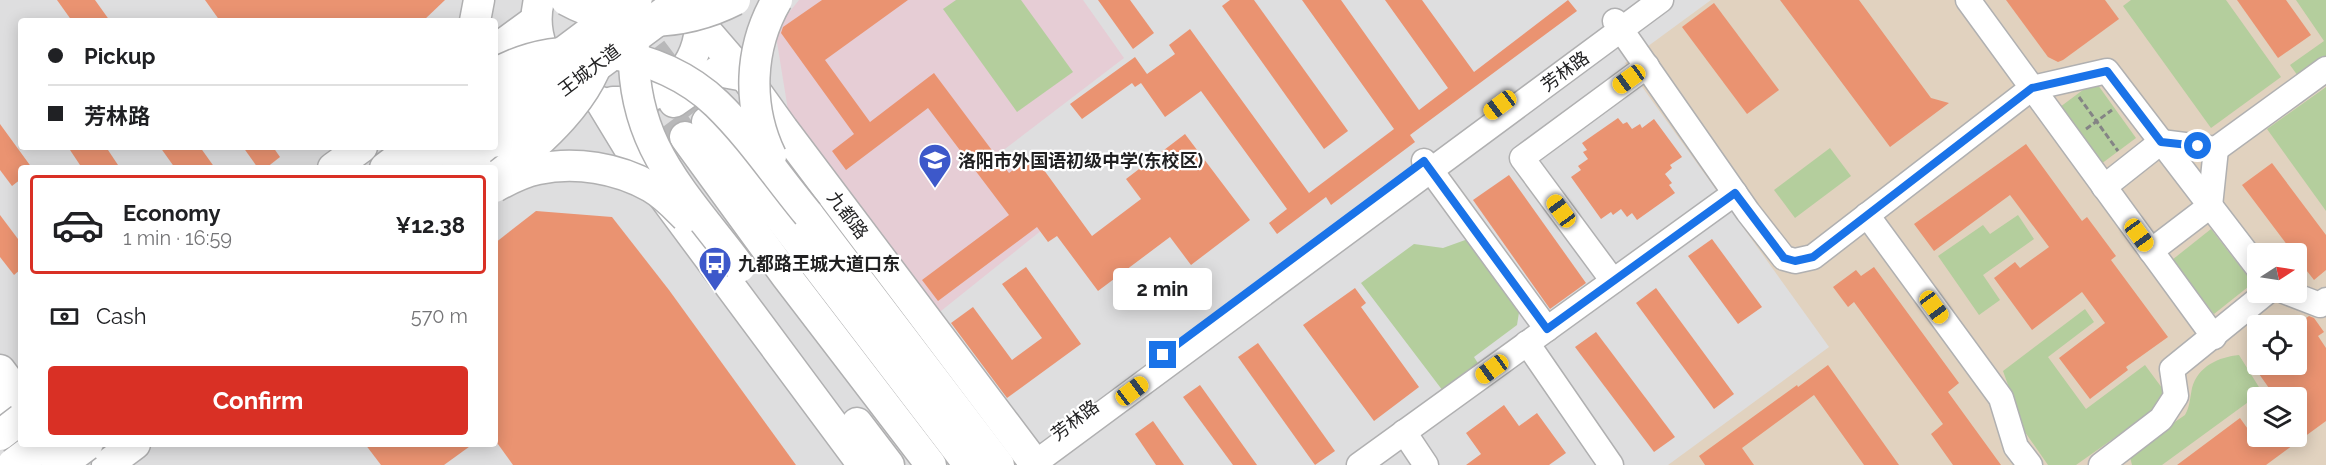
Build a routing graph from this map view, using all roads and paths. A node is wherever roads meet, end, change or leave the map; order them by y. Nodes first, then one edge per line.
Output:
1 (478, 0) edge
2 (566, 0) edge
3 (603, 0) edge
4 (635, 0) edge
5 (641, 0) edge
6 (735, 0) edge
7 (777, 0) edge
8 (1643, 0) edge
9 (1661, 0) edge
10 (1968, 0) edge
11 (697, 5) edge
12 (538, 10) edge
13 (475, 18) edge
14 (1618, 25) junction
15 (498, 47) edge
16 (542, 50) junction
17 (1647, 66) junction
18 (2326, 69) edge
19 (498, 74) edge
20 (745, 76) junction
21 (2068, 81) junction
22 (498, 83) edge
23 (2032, 88) junction
24 (590, 97) junction
25 (2128, 98) junction
26 (498, 103) edge
27 (2096, 121) junction
28 (498, 138) edge
29 (2070, 140) junction
30 (2161, 142) junction
31 (2216, 148) junction
32 (400, 150) edge
33 (435, 150) edge
34 (482, 150) edge
35 (377, 155) edge
36 (635, 158) junction
37 (343, 165) edge
38 (415, 165) edge
39 (462, 165) edge
40 (482, 165) edge
41 (1428, 165) junction
42 (2129, 167) junction
43 (498, 176) edge
44 (498, 177) edge
45 (498, 185) edge
46 (2104, 187) junction
47 (1735, 193) junction
48 (2210, 206) junction
49 (808, 214) junction
50 (1867, 215) junction
51 (2151, 251) junction
52 (2247, 254) edge
53 (740, 267) junction
54 (1613, 282) junction
55 (2307, 300) edge
56 (2326, 300) edge
57 (2254, 303) edge
58 (1547, 329) junction
59 (2214, 337) junction
60 (1527, 344) junction
61 (0, 370) edge
62 (12, 410) edge
63 (1404, 432) junction
64 (18, 438) edge
65 (35, 447) edge
66 (38, 447) edge
67 (56, 447) edge
68 (83, 447) edge
69 (0, 451) edge
70 (126, 452) edge
71 (1033, 461) edge
72 (14, 465) edge
73 (48, 465) edge
74 (58, 465) edge
75 (69, 465) edge
76 (79, 465) edge
77 (863, 465) edge
78 (889, 465) edge
79 (931, 465) edge
80 (969, 465) edge
81 (999, 465) edge
82 (1359, 465) edge
83 (1426, 465) edge
84 (1611, 465) edge
85 (2030, 465) edge
86 (2101, 465) edge

1 - 13 main road
2 - 6 main road, bridge
3 - 44 main road, bridge
4 - 26 highway, 王城大道, bridge
5 - 53 main road, bridge
6 - 11 main road
7 - 49 main road, bridge
8 - 14 street, 芳林路
9 - 14 street, 芳林路
10 - 23 street
11 - 20 main road, 九都路
11 - 24 main road
11 - 28 highway, 王城大道, bridge
12 - 15 main road
12 - 16 main road
14 - 17 street
14 - 41 street, 芳林路
16 - 22 main road
16 - 24 main road
17 - 47 street
17 - 54 street
18 - 31 street
19 - 49 main road, bridge
20 - 36 main road
20 - 71 main road, 九都路
21 - 23 street
21 - 25 street
21 - 27 path
23 - 29 street
23 - 50 street
24 - 36 main road
24 - 40 main road, 王城大道
24 - 43 main road
25 - 27 path
25 - 30 street
27 - 29 path
27 - 42 path
29 - 46 street
30 - 31 street
30 - 42 street
30 - 48 street
31 - 48 street
32 - 35 main road
33 - 38 highway
34 - 39 highway
35 - 37 main road
36 - 77 main road
41 - 58 street
41 - 71 street, 芳林路
42 - 46 street
45 - 53 main road, bridge
46 - 51 street
47 - 50 street
47 - 54 street
48 - 51 street
48 - 52 street
49 - 81 main road
50 - 85 street
51 - 59 street
53 - 78 main road
54 - 58 street
55 - 56 street
57 - 59 street
58 - 60 street
59 - 86 street
60 - 63 street
60 - 84 street
61 - 62 main road
63 - 82 street
63 - 83 street
64 - 69 main road
65 - 73 main road
66 - 72 highway, bridge
67 - 75 main road
68 - 74 highway, bridge
70 - 76 main road
79 - 80 main road

